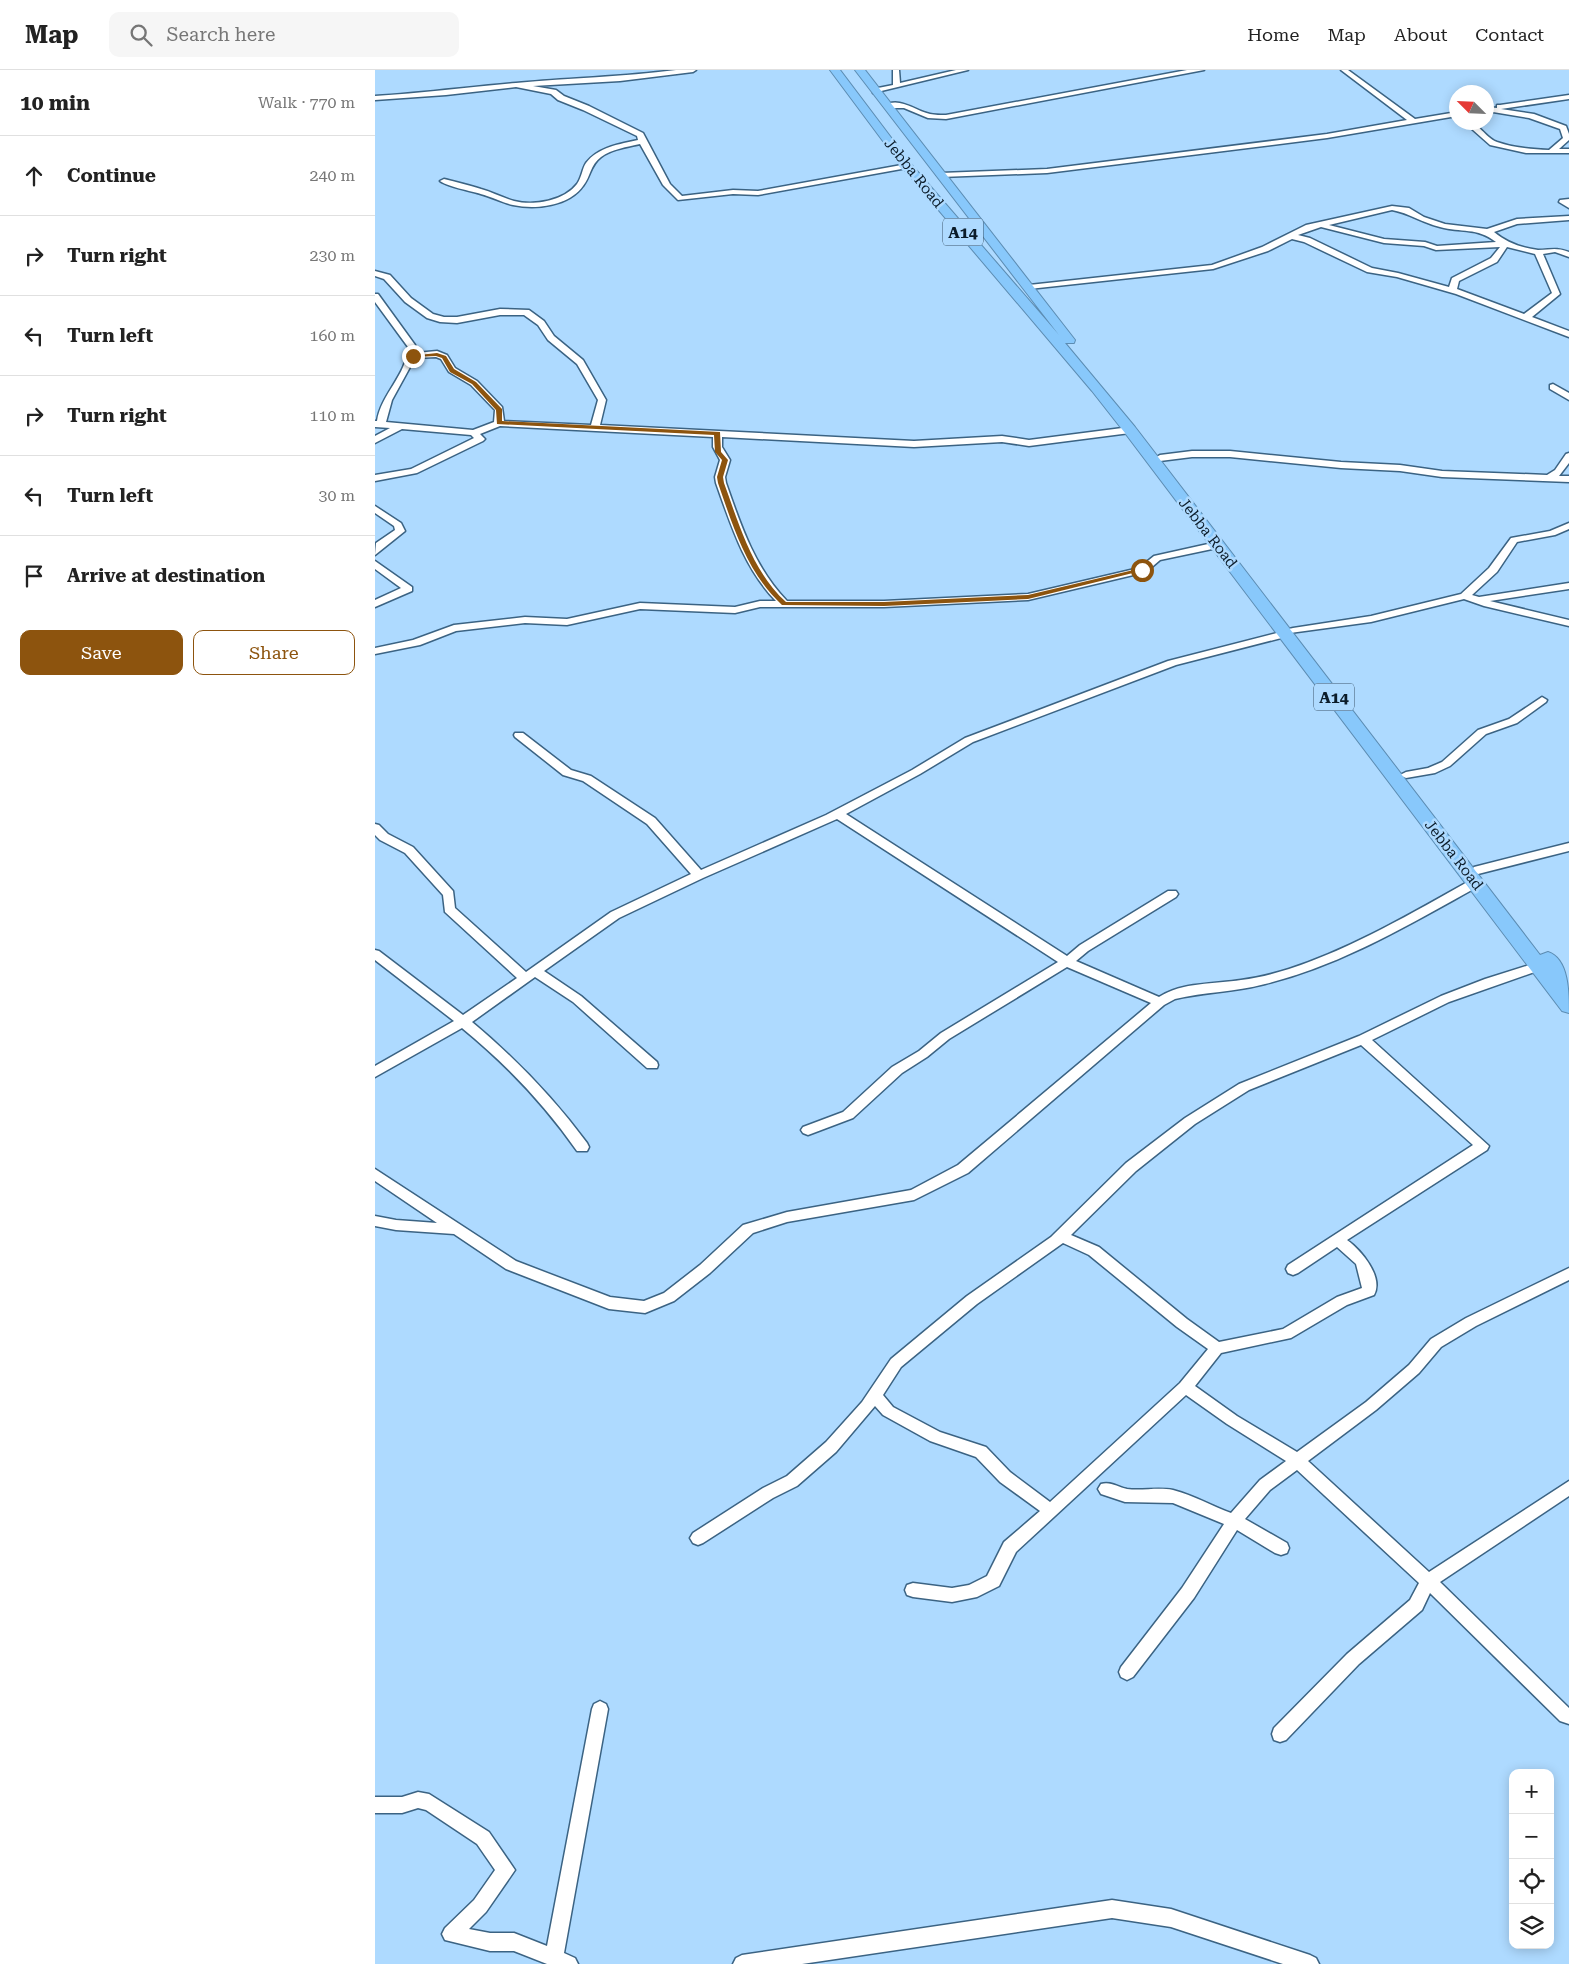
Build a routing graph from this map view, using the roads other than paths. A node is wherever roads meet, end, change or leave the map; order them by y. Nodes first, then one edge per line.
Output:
1 (693, 70) edge
2 (835, 70) edge
3 (860, 70) edge
4 (896, 70) edge
5 (965, 70) edge
6 (1201, 70) edge
7 (1344, 70) edge
8 (517, 85) junction
9 (897, 86) junction
10 (876, 91) junction
11 (375, 98) edge
12 (1569, 98) edge
13 (888, 106) junction
14 (1494, 108) edge
15 (1494, 110) edge
16 (1449, 115) edge
17 (1414, 122) junction
18 (1477, 130) edge
19 (641, 142) junction
20 (1552, 151) junction
21 (1569, 151) edge
22 (907, 166) junction
23 (941, 175) junction
24 (444, 181) dead end
25 (1569, 201) edge
26 (1569, 206) edge
27 (1569, 218) edge
28 (1319, 225) junction
29 (1488, 232) junction
30 (1291, 236) junction
31 (1503, 244) junction
32 (1538, 252) junction
33 (1569, 255) edge
34 (375, 273) edge
35 (1029, 287) junction
36 (1452, 290) junction
37 (375, 296) edge
38 (1527, 317) junction
39 (1569, 334) edge
40 (413, 356) junction
41 (1553, 387) dead end
42 (1101, 388) junction
43 (1569, 397) edge
44 (499, 423) junction
45 (378, 424) edge
46 (400, 426) junction
47 (595, 427) junction
48 (1130, 430) junction
49 (474, 433) junction
50 (718, 433) junction
51 (375, 440) edge
52 (1569, 456) edge
53 (1160, 458) junction
54 (375, 478) edge
55 (1549, 478) junction
56 (1569, 479) edge
57 (375, 509) edge
58 (1569, 526) edge
59 (1217, 545) junction
60 (375, 552) edge
61 (375, 564) edge
62 (1569, 586) edge
63 (1465, 596) junction
64 (1478, 601) junction
65 (375, 604) edge
66 (784, 604) junction
67 (1569, 623) edge
68 (1289, 632) junction
69 (375, 651) edge
70 (1541, 700) dead end
71 (519, 735) dead end
72 (1406, 775) junction
73 (838, 814) junction
74 (375, 828) edge
75 (1569, 847) edge
76 (699, 875) junction
77 (1476, 876) junction
78 (1172, 894) dead end
79 (375, 954) edge
80 (1067, 962) junction
81 (1539, 966) junction
82 (529, 974) junction
83 (1569, 985) edge
84 (1160, 1002) junction
85 (1569, 1006) edge
86 (462, 1022) junction
87 (1363, 1039) junction
88 (652, 1065) dead end
89 (375, 1072) edge
90 (808, 1130) dead end
91 (582, 1147) dead end
92 (375, 1174) edge
93 (375, 1221) edge
94 (456, 1229) junction
95 (1060, 1236) junction
96 (1337, 1240) junction
97 (1293, 1269) dead end
98 (1569, 1274) edge
99 (1217, 1348) junction
100 (1185, 1387) junction
101 (874, 1395) junction
102 (1297, 1460) junction
103 (1569, 1488) edge
104 (1106, 1489) dead end
105 (1051, 1511) junction
106 (1234, 1520) junction
107 (699, 1538) dead end
108 (1281, 1548) dead end
109 (1428, 1581) junction
110 (913, 1590) dead end
111 (1127, 1672) dead end
112 (600, 1709) dead end
113 (1569, 1716) edge
114 (1279, 1734) dead end
115 (375, 1805) edge
116 (561, 1961) edge
117 (742, 1964) edge
118 (1310, 1964) edge

1 - 8 street
2 - 22 highway, Jebba Road / A14
3 - 10 highway, Jebba Road / A14
4 - 9 street
5 - 9 street
6 - 13 street
7 - 17 street
8 - 11 street
8 - 19 street
9 - 10 street
10 - 13 highway, Jebba Road / A14
12 - 14 street
13 - 23 highway, Jebba Road / A14
15 - 20 street
16 - 17 street
17 - 23 street
18 - 20 street
19 - 22 street
19 - 24 street
20 - 21 street
22 - 42 highway, Jebba Road / A14
23 - 35 highway, Jebba Road / A14
25 - 26 street
27 - 29 street
28 - 29 street
28 - 30 street
28 - 31 street
29 - 31 street
30 - 35 street
30 - 36 street
31 - 32 street
31 - 36 street
32 - 33 street
32 - 38 street
34 - 47 street
35 - 42 highway, Jebba Road / A14
36 - 38 street
37 - 40 street
38 - 39 street
40 - 44 street
40 - 45 street
41 - 43 street
42 - 48 highway, Jebba Road / A14
42 - 53 highway, Jebba Road / A14
44 - 47 street
44 - 49 street
45 - 46 street
46 - 49 street
46 - 51 street
47 - 50 street
48 - 50 street
48 - 59 highway, Jebba Road / A14
49 - 54 street
50 - 66 street
52 - 55 street
53 - 55 street
53 - 68 highway, Jebba Road / A14
55 - 56 street
57 - 60 street
58 - 63 street
59 - 66 street
59 - 68 highway, Jebba Road / A14
61 - 65 street
62 - 64 street
63 - 64 street
63 - 68 street
64 - 67 street
66 - 69 street
68 - 72 highway, Jebba Road / A14
68 - 73 street
68 - 77 highway, Jebba Road / A14
70 - 72 street
71 - 76 street
72 - 77 highway, Jebba Road / A14
73 - 76 street
73 - 80 street
74 - 82 street
75 - 77 street
76 - 82 street
77 - 81 highway, Jebba Road / A14
77 - 83 highway, Jebba Road / A14
77 - 84 street
78 - 80 street
79 - 86 street
80 - 84 street
80 - 90 street
81 - 85 highway, Jebba Road / A14
81 - 87 street
82 - 86 street
82 - 88 street
84 - 94 street
86 - 89 street
86 - 91 street
87 - 95 street
87 - 96 street
92 - 94 street
93 - 94 street
95 - 99 street
95 - 101 street
96 - 97 street
96 - 99 street
98 - 102 street
99 - 100 street
100 - 102 street
100 - 105 street
101 - 105 street
101 - 107 street
102 - 106 street
102 - 109 street
103 - 109 street
104 - 106 street
105 - 110 street
106 - 108 street
106 - 111 street
109 - 113 street
109 - 114 street
112 - 116 street
115 - 116 street
117 - 118 street

